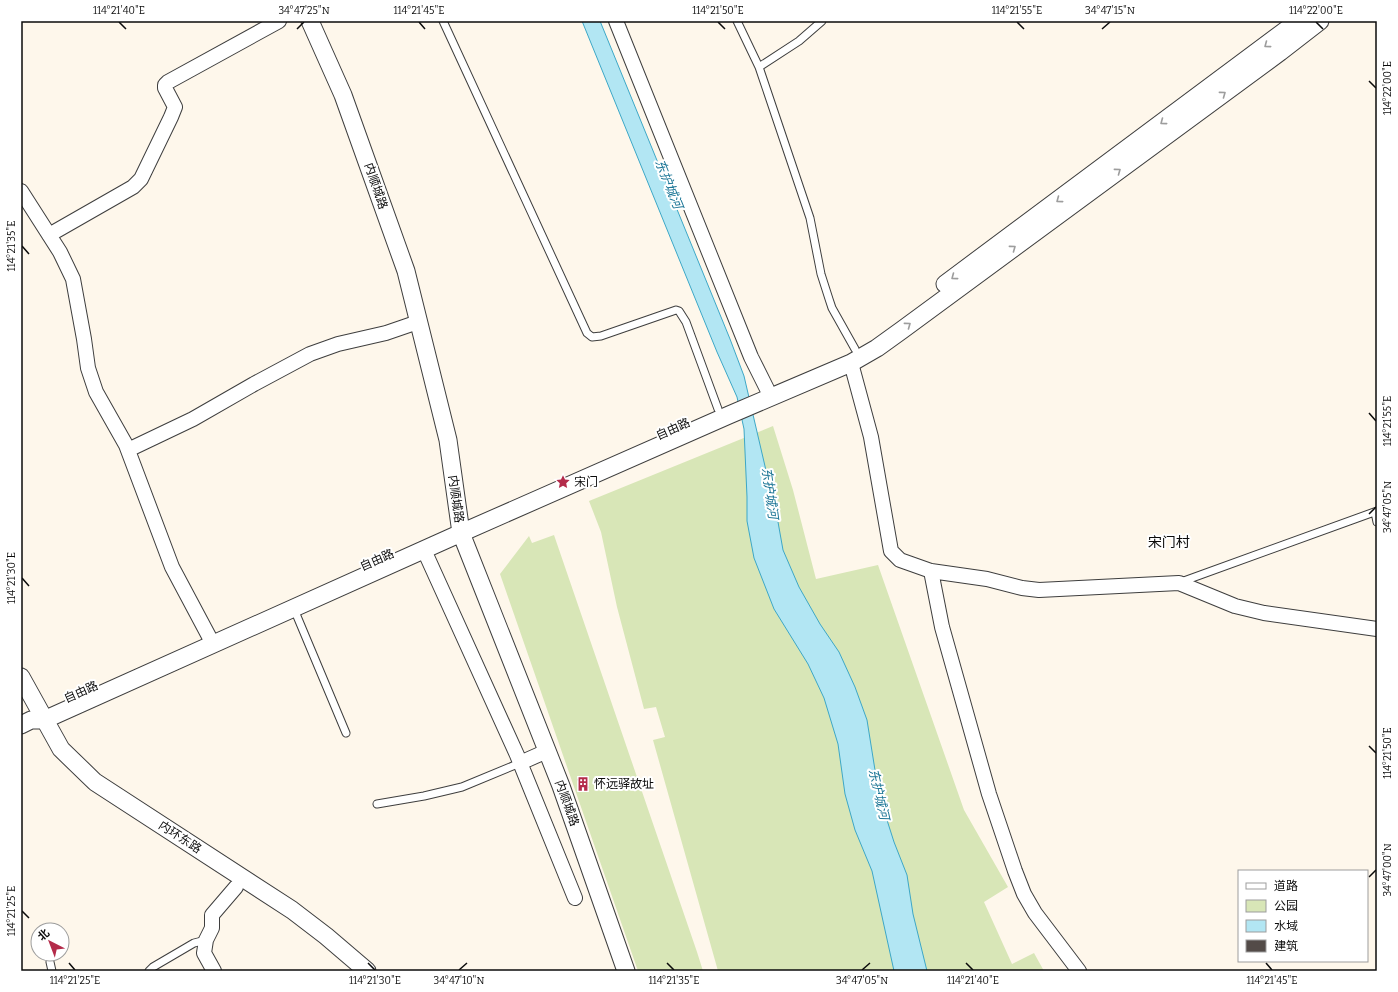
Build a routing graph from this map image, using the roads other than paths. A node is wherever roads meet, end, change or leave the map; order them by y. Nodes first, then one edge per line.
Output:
1 (279, 21) edge
2 (310, 21) edge
3 (443, 21) edge
4 (616, 21) edge
5 (737, 21) edge
6 (822, 21) edge
7 (1298, 21) edge
8 (1320, 21) edge
9 (759, 67) junction
10 (21, 191) edge
11 (49, 236) junction
12 (418, 322) junction
13 (853, 356) junction
14 (763, 394) junction
15 (724, 410) junction
16 (128, 450) junction
17 (1376, 511) edge
18 (1377, 522) edge
19 (460, 528) junction
20 (424, 550) junction
21 (931, 571) junction
22 (1179, 583) junction
23 (294, 608) junction
24 (1377, 629) edge
25 (211, 640) junction
26 (21, 677) edge
27 (21, 700) edge
28 (34, 719) edge
29 (346, 733) dead end
30 (547, 751) junction
31 (520, 763) junction
32 (377, 804) dead end
33 (236, 887) junction
34 (576, 898) dead end
35 (206, 940) junction
36 (50, 962) dead end
37 (52, 971) edge
38 (148, 971) edge
39 (214, 971) edge
40 (352, 971) edge
41 (367, 971) edge
42 (626, 971) edge
43 (1078, 971) edge

1 - 11 street
2 - 12 street, 内顺城路
3 - 15 lane
4 - 14 street
5 - 9 lane
6 - 9 lane
7 -> 13 street
13 -> 8 street
9 - 13 lane
10 - 11 street
11 - 16 street
12 - 16 street
12 - 19 street, 内顺城路
13 - 14 street, 自由路
13 - 21 street
14 - 15 street, 自由路
15 - 19 street, 自由路
16 - 25 street
17 - 18 lane
17 - 22 lane
19 - 20 street, 自由路
19 - 25 street, 自由路
19 - 30 street, 内顺城路
20 - 23 street, 自由路
20 - 31 street
21 - 22 street
21 - 43 street
22 - 24 street
23 - 25 street, 自由路
23 - 29 lane
25 - 28 street, 自由路
26 - 28 street, 内环东路
27 - 28 street, 内环东路
28 - 33 street, 内环东路
28 - 41 street, 内环东路
30 - 31 street
30 - 42 street, 内顺城路
31 - 32 lane
31 - 34 street
33 - 35 street
33 - 40 street, 内环东路
35 - 38 lane
35 - 39 street
36 - 37 lane

